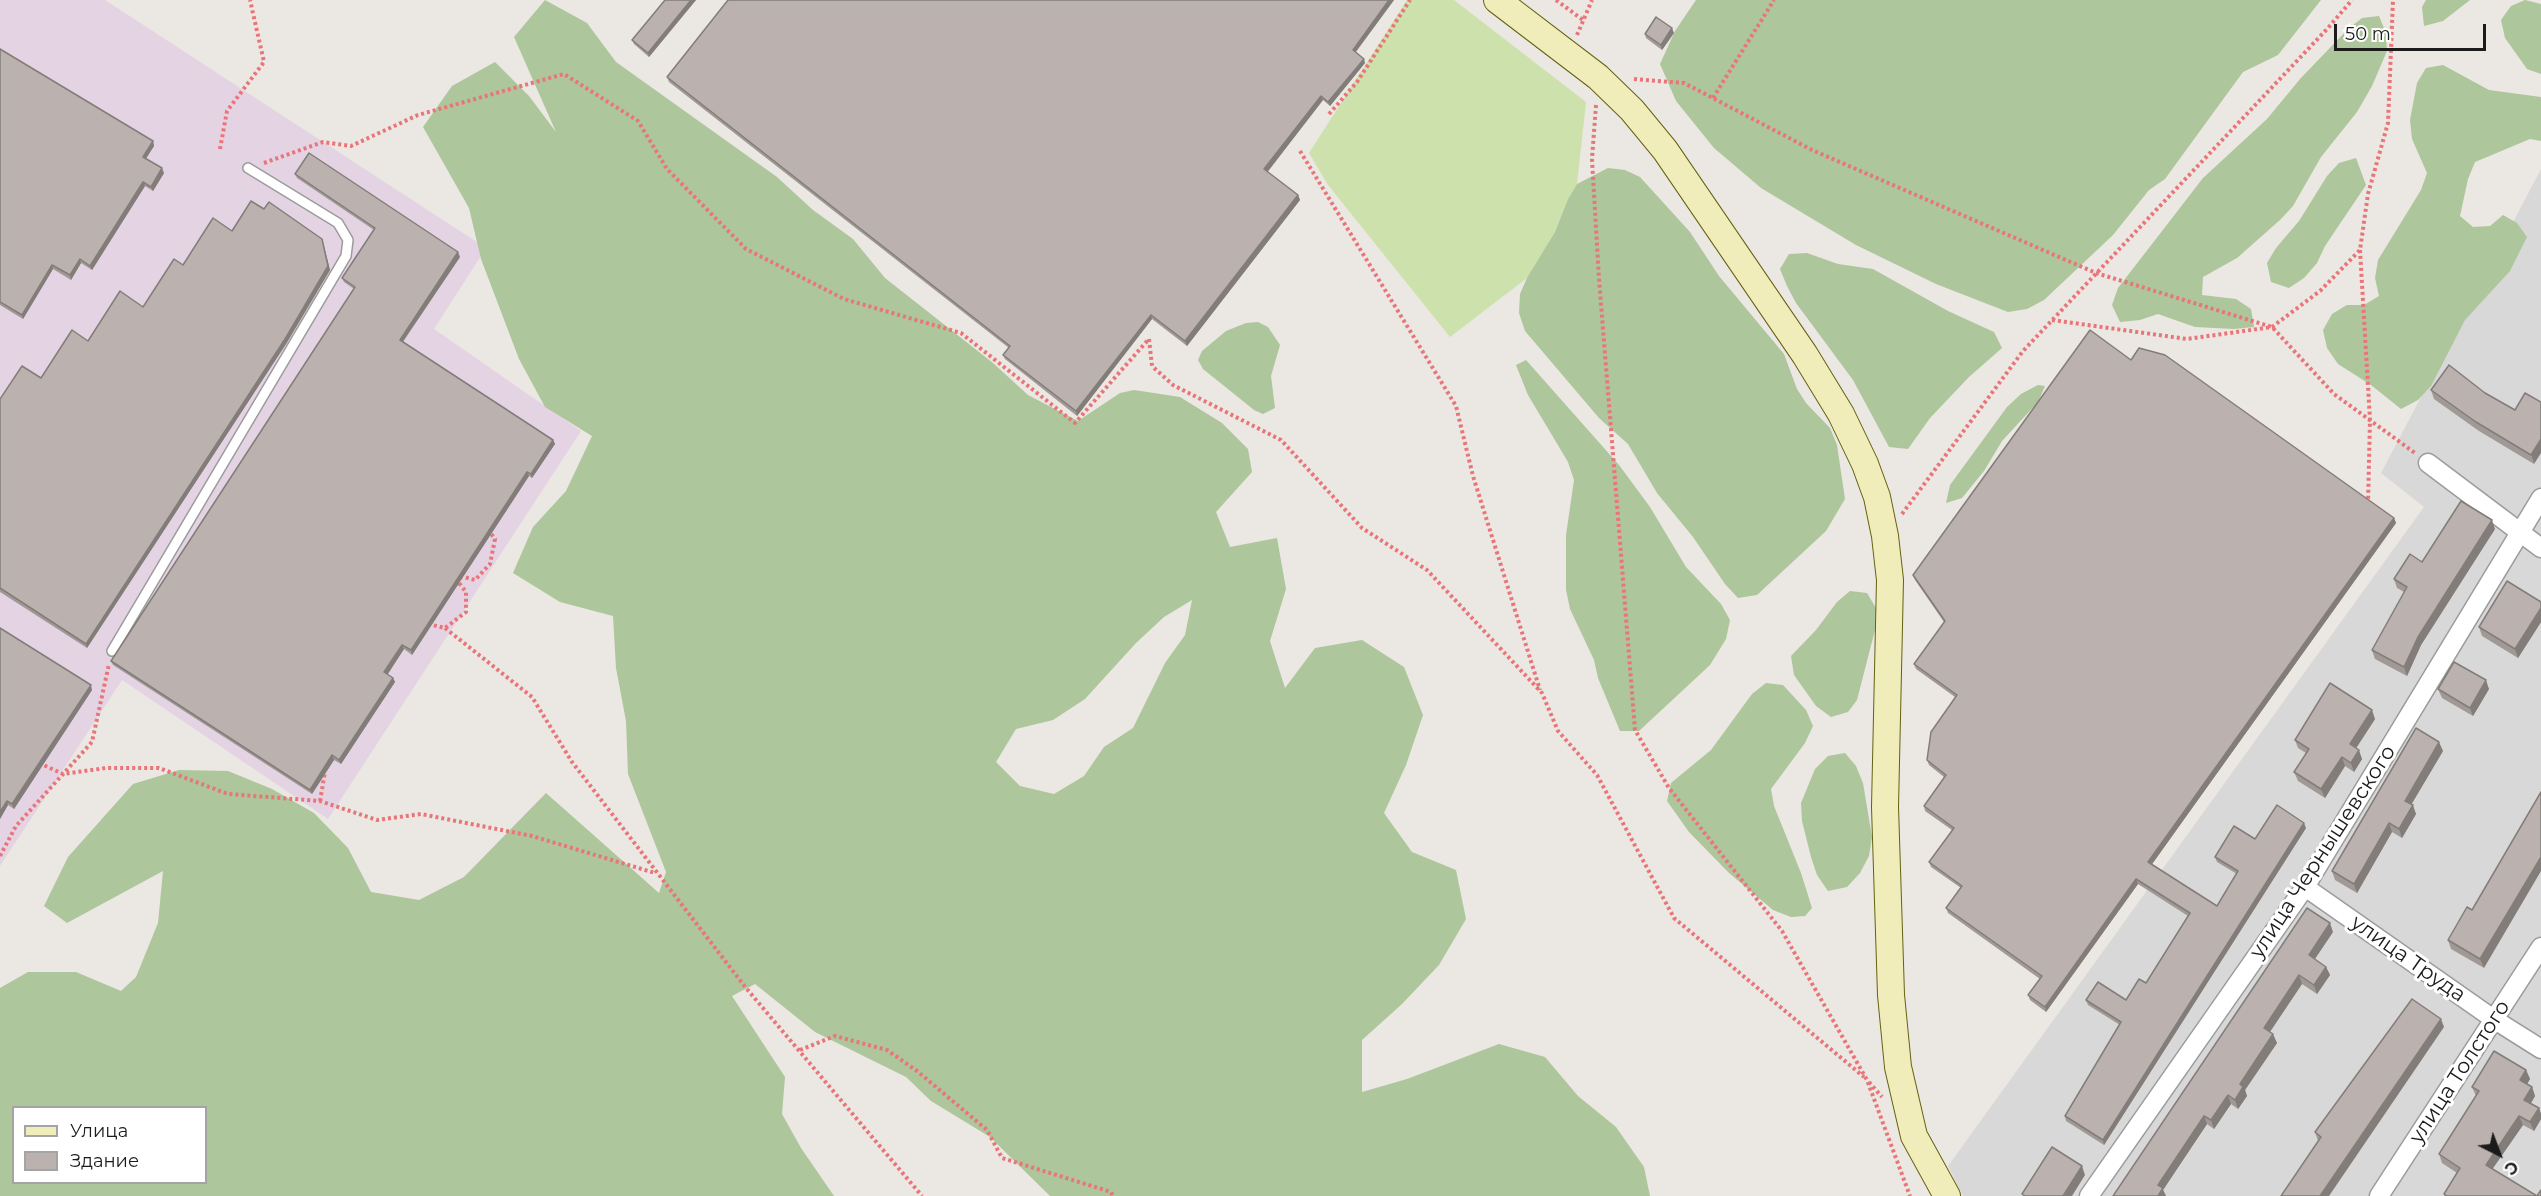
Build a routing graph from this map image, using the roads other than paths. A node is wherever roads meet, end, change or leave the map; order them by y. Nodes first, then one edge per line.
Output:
1 (1497, 0) edge
2 (248, 168) road end
3 (2428, 463) road end
4 (2541, 498) edge
5 (2519, 533) junction
6 (2541, 548) edge
7 (112, 651) road end
8 (2305, 887) junction
9 (2541, 948) edge
10 (2495, 1020) junction
11 (2541, 1048) edge
12 (1947, 1196) edge
13 (2089, 1196) edge
14 (2379, 1196) edge

1 - 12 street
2 - 7 lane
3 - 5 street
4 - 5 street, улица Чернышевского
5 - 6 street
5 - 8 street, улица Чернышевского
8 - 10 street, улица Труда
8 - 13 street, улица Чернышевского
9 - 10 street, улица Толстого
10 - 11 street, улица Труда
10 - 14 street, улица Толстого

